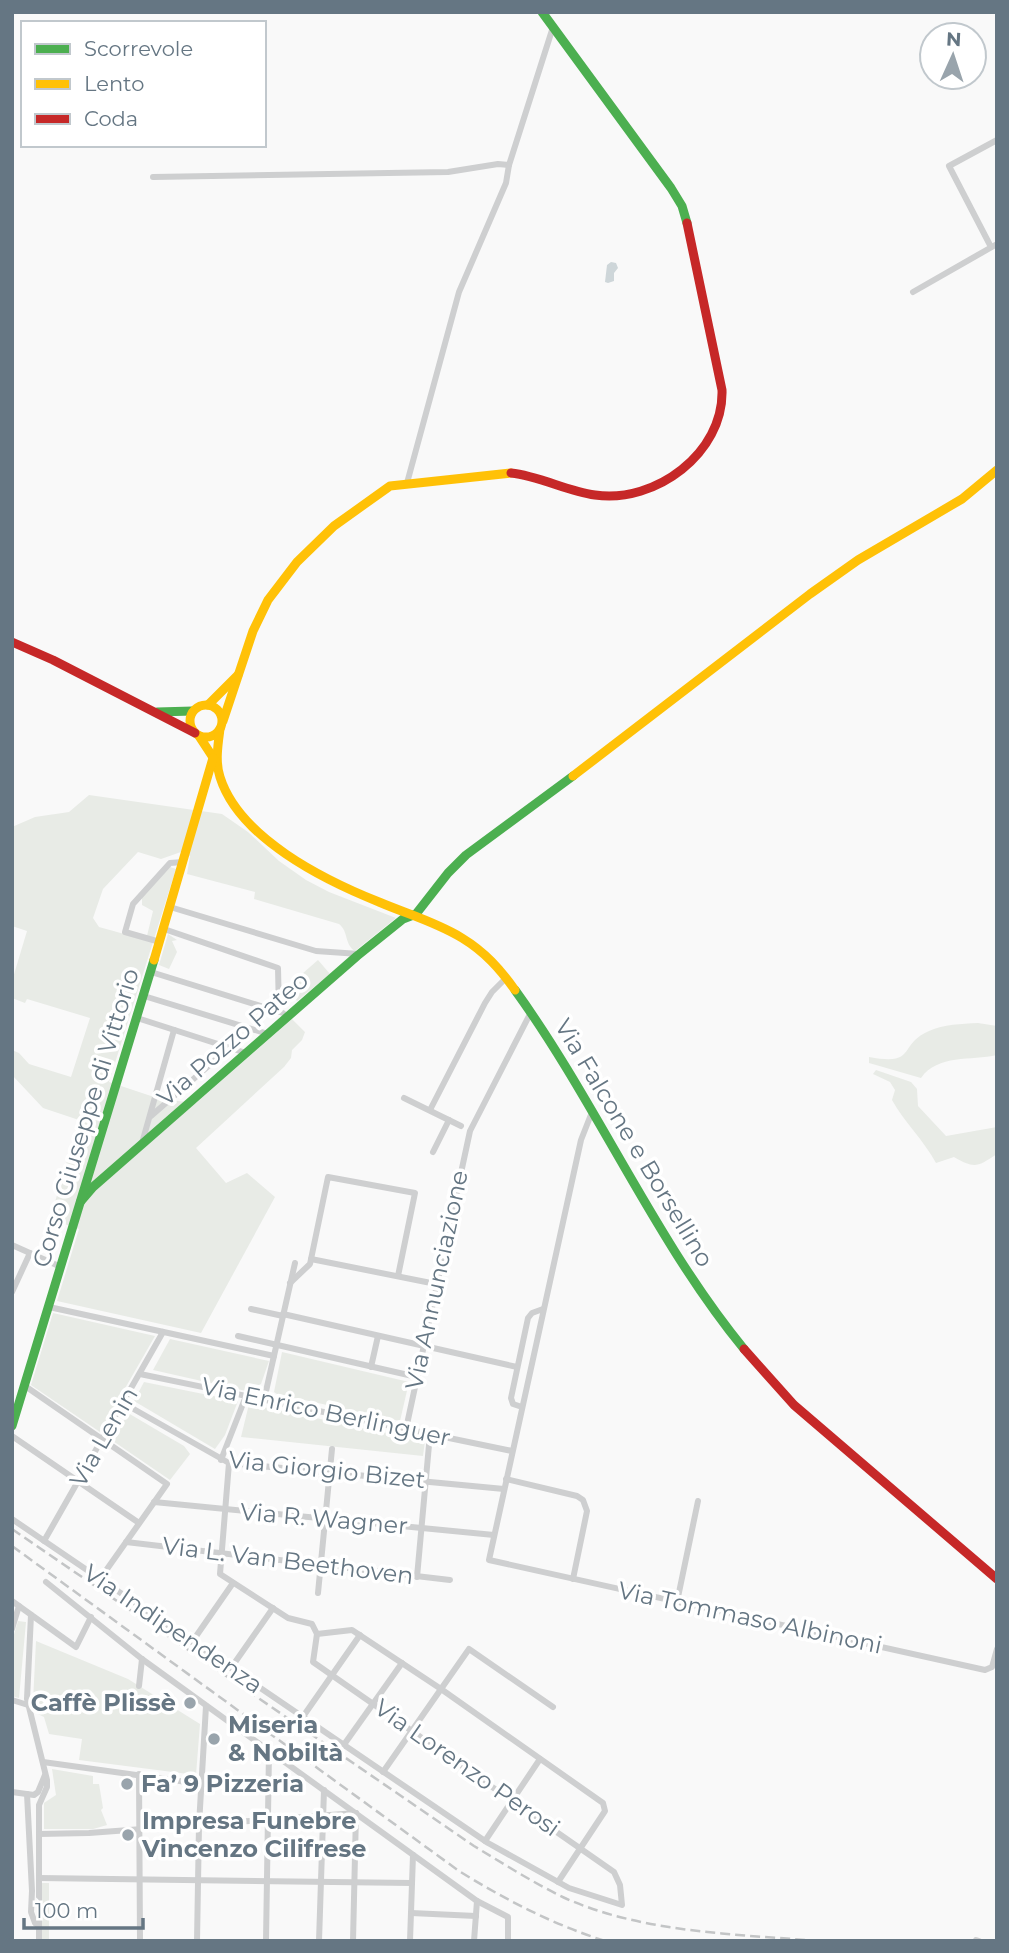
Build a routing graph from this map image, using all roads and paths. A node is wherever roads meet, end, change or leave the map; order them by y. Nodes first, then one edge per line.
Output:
1 (542, 12) edge
2 (553, 27) junction
3 (997, 140) edge
4 (509, 165) junction
5 (153, 177) dead end
6 (994, 246) edge
7 (913, 292) dead end
8 (997, 470) edge
9 (407, 483) junction
10 (12, 642) edge
11 (240, 674) junction
12 (208, 705) junction
13 (193, 711) junction
14 (154, 712) junction
15 (221, 725) junction
16 (197, 734) junction
17 (216, 762) junction
18 (183, 862) junction
19 (170, 907) junction
20 (416, 915) junction
21 (164, 929) junction
22 (160, 942) junction
23 (359, 954) junction
24 (151, 972) junction
25 (506, 978) junction
26 (144, 996) junction
27 (531, 1012) junction
28 (284, 1014) junction
29 (137, 1018) junction
30 (174, 1030) junction
31 (268, 1034) junction
32 (229, 1048) junction
33 (246, 1053) junction
34 (404, 1098) dead end
35 (430, 1110) junction
36 (592, 1112) junction
37 (149, 1117) junction
38 (449, 1120) junction
39 (461, 1126) dead end
40 (142, 1144) junction
41 (433, 1152) dead end
42 (81, 1201) junction
43 (12, 1245) edge
44 (30, 1253) junction
45 (311, 1259) junction
46 (295, 1263) dead end
47 (61, 1267) junction
48 (398, 1276) junction
49 (290, 1283) junction
50 (436, 1284) junction
51 (12, 1292) edge
52 (49, 1307) junction
53 (251, 1309) dead end
54 (543, 1309) junction
55 (283, 1315) junction
56 (163, 1332) junction
57 (238, 1336) dead end
58 (378, 1336) junction
59 (276, 1345) junction
60 (424, 1346) junction
61 (274, 1356) junction
62 (371, 1367) junction
63 (517, 1367) junction
64 (140, 1374) junction
65 (417, 1377) junction
66 (25, 1385) junction
67 (246, 1396) junction
68 (264, 1400) junction
69 (123, 1403) junction
70 (522, 1406) junction
71 (12, 1426) edge
72 (406, 1429) junction
73 (430, 1434) junction
74 (12, 1436) edge
75 (103, 1439) junction
76 (332, 1450) dead end
77 (512, 1451) junction
78 (220, 1460) junction
79 (229, 1463) junction
80 (330, 1473) junction
81 (506, 1479) junction
82 (78, 1482) junction
83 (426, 1482) junction
84 (504, 1489) junction
85 (698, 1501) dead end
86 (154, 1502) junction
87 (225, 1510) junction
88 (12, 1519) edge
89 (326, 1520) junction
90 (139, 1523) junction
91 (421, 1528) junction
92 (494, 1535) junction
93 (44, 1541) junction
94 (126, 1542) junction
95 (222, 1555) junction
96 (322, 1566) junction
97 (417, 1577) junction
98 (100, 1579) junction
99 (573, 1579) junction
100 (997, 1579) edge
101 (450, 1580) dead end
102 (46, 1582) dead end
103 (233, 1583) junction
104 (318, 1593) dead end
105 (677, 1602) junction
106 (15, 1604) edge
107 (273, 1608) junction
108 (31, 1615) junction
109 (91, 1617) junction
110 (12, 1629) edge
111 (317, 1633) junction
112 (360, 1635) junction
113 (192, 1642) junction
114 (997, 1649) edge
115 (142, 1659) junction
116 (402, 1663) junction
117 (231, 1668) junction
118 (332, 1675) junction
119 (138, 1686) dead end
120 (441, 1689) junction
121 (12, 1700) edge
122 (373, 1703) junction
123 (28, 1705) junction
124 (206, 1706) junction
125 (553, 1707) dead end
126 (302, 1718) junction
127 (412, 1731) junction
128 (343, 1746) junction
129 (269, 1752) junction
130 (540, 1759) junction
131 (43, 1762) junction
132 (383, 1772) junction
133 (46, 1773) junction
134 (139, 1774) junction
135 (201, 1784) junction
136 (269, 1787) junction
137 (324, 1790) junction
138 (12, 1792) edge
139 (27, 1794) junction
140 (512, 1800) junction
141 (356, 1813) junction
142 (323, 1816) junction
143 (268, 1819) junction
144 (199, 1825) junction
145 (139, 1828) junction
146 (39, 1834) junction
147 (485, 1841) junction
148 (581, 1847) junction
149 (413, 1855) junction
150 (39, 1878) junction
151 (197, 1879) junction
152 (139, 1880) junction
153 (267, 1881) junction
154 (321, 1881) junction
155 (355, 1881) junction
156 (412, 1882) junction
157 (558, 1882) junction
158 (477, 1901) junction
159 (622, 1905) joint
160 (411, 1913) junction
161 (476, 1916) junction
162 (39, 1926) junction
163 (39, 1941) edge
164 (140, 1941) edge
165 (197, 1941) edge
166 (266, 1941) edge
167 (319, 1941) edge
168 (353, 1941) edge
169 (410, 1941) edge
170 (474, 1941) edge
171 (508, 1941) edge

1 - 2 street, Via Falcone e Borsellino
2 - 4 street
2 - 9 street, Via Falcone e Borsellino
3 - 6 street
4 - 5 street
4 - 9 street
6 - 7 street
8 - 20 street
9 - 11 street, Via Falcone e Borsellino
10 - 14 street
11 - 12 street
11 - 15 street, Via Falcone e Borsellino
12 - 13 street
12 - 15 street
13 - 14 street
13 - 16 street
14 - 16 street
15 - 16 street
15 - 17 street, Via Falcone e Borsellino
16 - 17 street, Via Falcone e Borsellino
17 - 18 street, Corso Giuseppe di Vittorio
17 - 20 street, Via Falcone e Borsellino
18 - 19 street, Corso Giuseppe di Vittorio
18 - 22 street, Corso Giuseppe di Vittorio
19 - 21 street, Corso Giuseppe di Vittorio
19 - 23 street
20 - 23 street, Via Pozzo Pateo
20 - 25 street, Via Falcone e Borsellino
21 - 22 street, Corso Giuseppe di Vittorio
21 - 28 street
22 - 24 street, Corso Giuseppe di Vittorio
23 - 28 street, Via Pozzo Pateo
24 - 26 street, Corso Giuseppe di Vittorio
24 - 28 street
25 - 27 street, Via Falcone e Borsellino
25 - 35 street
26 - 29 street, Corso Giuseppe di Vittorio
26 - 31 street
27 - 36 street, Via Falcone e Borsellino
27 - 50 street, Via Annunciazione
28 - 31 street, Via Pozzo Pateo
29 - 30 street
29 - 42 street, Corso Giuseppe di Vittorio
30 - 32 street
30 - 37 street
31 - 33 street, Via Pozzo Pateo
32 - 33 street
32 - 37 street, Via Pozzo Pateo
33 - 40 street, Via Pozzo Pateo
34 - 35 street
35 - 38 street
36 - 54 street
36 - 100 street, Via Falcone e Borsellino
37 - 40 street
38 - 39 street
38 - 41 street
40 - 42 street, Via Pozzo Pateo
42 - 47 street, Corso Giuseppe di Vittorio
43 - 44 street
44 - 47 street
44 - 51 street
45 - 48 street
45 - 48 street
45 - 49 street
46 - 49 street
47 - 52 street, Corso Giuseppe di Vittorio
48 - 50 street
49 - 55 street
50 - 60 street, Via Annunciazione
52 - 56 street
52 - 66 street, Corso Giuseppe di Vittorio
53 - 55 street
54 - 63 street
54 - 70 street
55 - 58 street
55 - 59 street
56 - 61 street
56 - 64 street, Via Lenin
57 - 59 street
58 - 60 street
58 - 62 street
59 - 61 street
59 - 62 street
60 - 63 street
60 - 65 street, Via Annunciazione
61 - 68 street
62 - 65 street
63 - 70 street
64 - 67 street, Via Enrico Berlinguer
64 - 69 street, Via Lenin
65 - 72 street, Via Annunciazione
66 - 71 street, Corso Giuseppe di Vittorio
66 - 75 street
67 - 68 street, Via Enrico Berlinguer
67 - 78 street
68 - 72 street, Via Enrico Berlinguer
69 - 75 street, Via Lenin
69 - 78 street, Via Giorgio Bizet
70 - 77 street
72 - 73 street, Via Enrico Berlinguer
73 - 77 street, Via Enrico Berlinguer
73 - 83 street
74 - 82 street
75 - 82 street, Via Lenin
75 - 86 street
76 - 80 street
77 - 81 street
78 - 79 street, Via Giorgio Bizet
79 - 80 street, Via Giorgio Bizet
79 - 87 street
80 - 83 street, Via Giorgio Bizet
80 - 89 street
81 - 84 street
81 - 99 street
82 - 90 street
82 - 93 street, Via Lenin
83 - 84 street, Via Giorgio Bizet
83 - 91 street
84 - 92 street
85 - 105 street
86 - 87 street, Via R. Wagner
86 - 90 street
87 - 89 street, Via R. Wagner
87 - 95 street
88 - 93 street, Via Indipendenza
89 - 91 street, Via R. Wagner
89 - 96 street
90 - 94 street
91 - 92 street, Via R. Wagner
91 - 97 street
92 - 99 street, Via Tommaso Albinoni
93 - 98 street, Via Indipendenza
94 - 95 street, Via L. Van Beethoven
94 - 98 street
95 - 96 street, Via L. Van Beethoven
95 - 103 street
96 - 97 street, Via L. Van Beethoven
96 - 104 street
97 - 101 street, Via L. Van Beethoven
98 - 113 street, Via Indipendenza
99 - 105 street, Via Tommaso Albinoni
102 - 109 street, Via Indipendenza
103 - 107 street
103 - 113 street
105 - 114 street, Via Tommaso Albinoni
106 - 108 street
106 - 110 street
107 - 111 street
107 - 117 street
108 - 109 street
108 - 123 street
109 - 115 street, Via Indipendenza
111 - 112 street
111 - 118 street, Via Lorenzo Perosi
112 - 116 street
112 - 118 street
113 - 117 street, Via Indipendenza
115 - 119 street, Via Indipendenza
115 - 124 street, Via Indipendenza
116 - 120 street
116 - 122 street
117 - 126 street, Via Indipendenza
118 - 122 street, Via Lorenzo Perosi
118 - 126 street
120 - 125 street
120 - 127 street
120 - 130 street
121 - 123 street
122 - 127 street, Via Lorenzo Perosi
122 - 128 street
123 - 131 street
124 - 129 street, Via Indipendenza
124 - 135 street
126 - 128 street, Via Indipendenza
127 - 132 street
127 - 140 street, Via Lorenzo Perosi
128 - 132 street, Via Indipendenza
129 - 136 street
129 - 137 street, Via Indipendenza
130 - 140 street
130 - 148 street
131 - 133 street
131 - 134 street
132 - 147 street, Via Indipendenza
133 - 139 street
133 - 146 street
134 - 135 street
134 - 145 street
135 - 136 street
135 - 144 street
136 - 143 street
137 - 141 street, Via Indipendenza
137 - 142 street
138 - 139 street
139 - 162 street
140 - 147 street
140 - 148 street, Via Lorenzo Perosi
141 - 142 street
141 - 149 street, Via Indipendenza
141 - 155 street
142 - 143 street
142 - 154 street
143 - 144 street
143 - 153 street
144 - 145 street
144 - 151 street
145 - 146 street
145 - 152 street
146 - 150 street
147 - 157 street, Via Indipendenza
148 - 157 street
148 - 159 street, Via Lorenzo Perosi
149 - 156 street
149 - 158 street, Via Indipendenza
150 - 152 street
150 - 162 street
151 - 152 street
151 - 153 street
151 - 165 street
152 - 164 street
153 - 154 street
153 - 166 street
154 - 155 street
154 - 167 street
155 - 156 street
155 - 168 street
156 - 160 street
157 - 159 street, Via Indipendenza
158 - 161 street
158 - 171 street, Via Indipendenza
160 - 161 street
160 - 169 street
161 - 170 street
162 - 163 street

